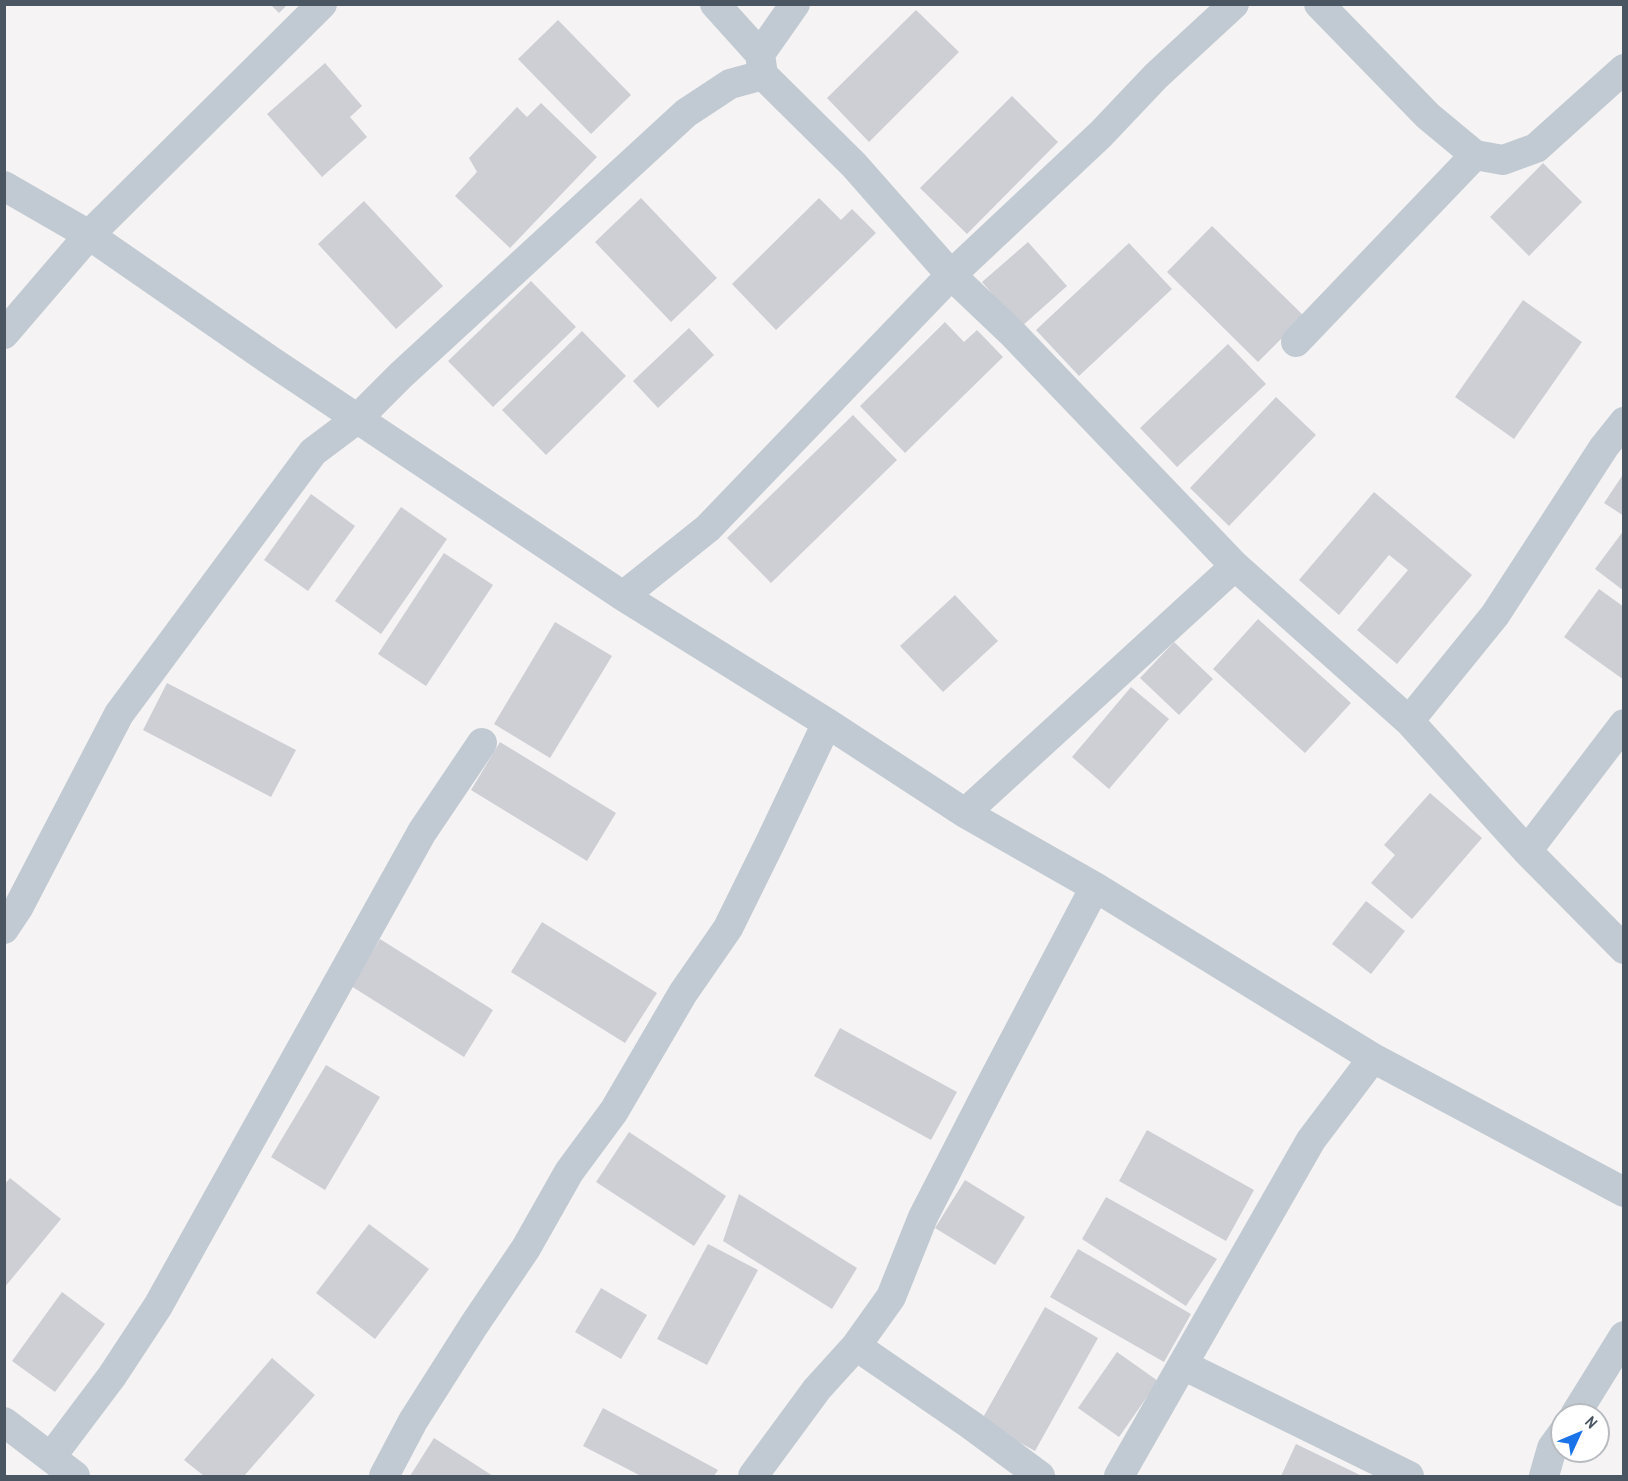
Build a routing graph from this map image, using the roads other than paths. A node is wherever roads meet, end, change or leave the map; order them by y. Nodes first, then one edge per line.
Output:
1 (322, 4) edge
2 (715, 4) edge
3 (795, 4) edge
4 (1234, 4) edge
5 (1319, 4) edge
6 (761, 65) junction
7 (1623, 69) edge
8 (1475, 155) junction
9 (4, 186) edge
10 (89, 235) junction
11 (951, 275) junction
12 (4, 334) edge
13 (1296, 342) dead end
14 (357, 418) junction
15 (1623, 422) edge
16 (1235, 566) junction
17 (623, 596) junction
18 (1409, 721) junction
19 (827, 723) junction
20 (1623, 724) edge
21 (482, 743) dead end
22 (965, 813) junction
23 (1527, 851) junction
24 (1095, 887) junction
25 (4, 929) edge
26 (1623, 949) edge
27 (1373, 1058) junction
28 (1623, 1192) edge
29 (1623, 1336) edge
30 (856, 1346) junction
31 (1183, 1365) junction
32 (1582, 1403) edge
33 (4, 1422) edge
34 (1550, 1455) edge
35 (51, 1457) junction
36 (75, 1476) edge
37 (384, 1476) edge
38 (753, 1476) edge
39 (1040, 1476) edge
40 (1119, 1476) edge
41 (1409, 1476) edge
42 (1544, 1476) edge

1 - 10 street
2 - 6 street
3 - 6 street
4 - 11 street
5 - 8 street
6 - 11 street
6 - 14 street
7 - 8 street
8 - 13 street
9 - 10 street
10 - 12 street
10 - 14 street
11 - 16 street
11 - 17 street
14 - 17 street
14 - 25 street
15 - 18 street
16 - 18 street
16 - 22 street
17 - 19 street
18 - 23 street
19 - 22 street
19 - 37 street
20 - 23 street
21 - 35 street
22 - 24 street
23 - 26 street
24 - 27 street
24 - 30 street
27 - 28 street
27 - 31 street
29 - 32 street
30 - 38 street
30 - 39 street
31 - 40 street
31 - 41 street
33 - 35 street
34 - 42 street
35 - 36 street

